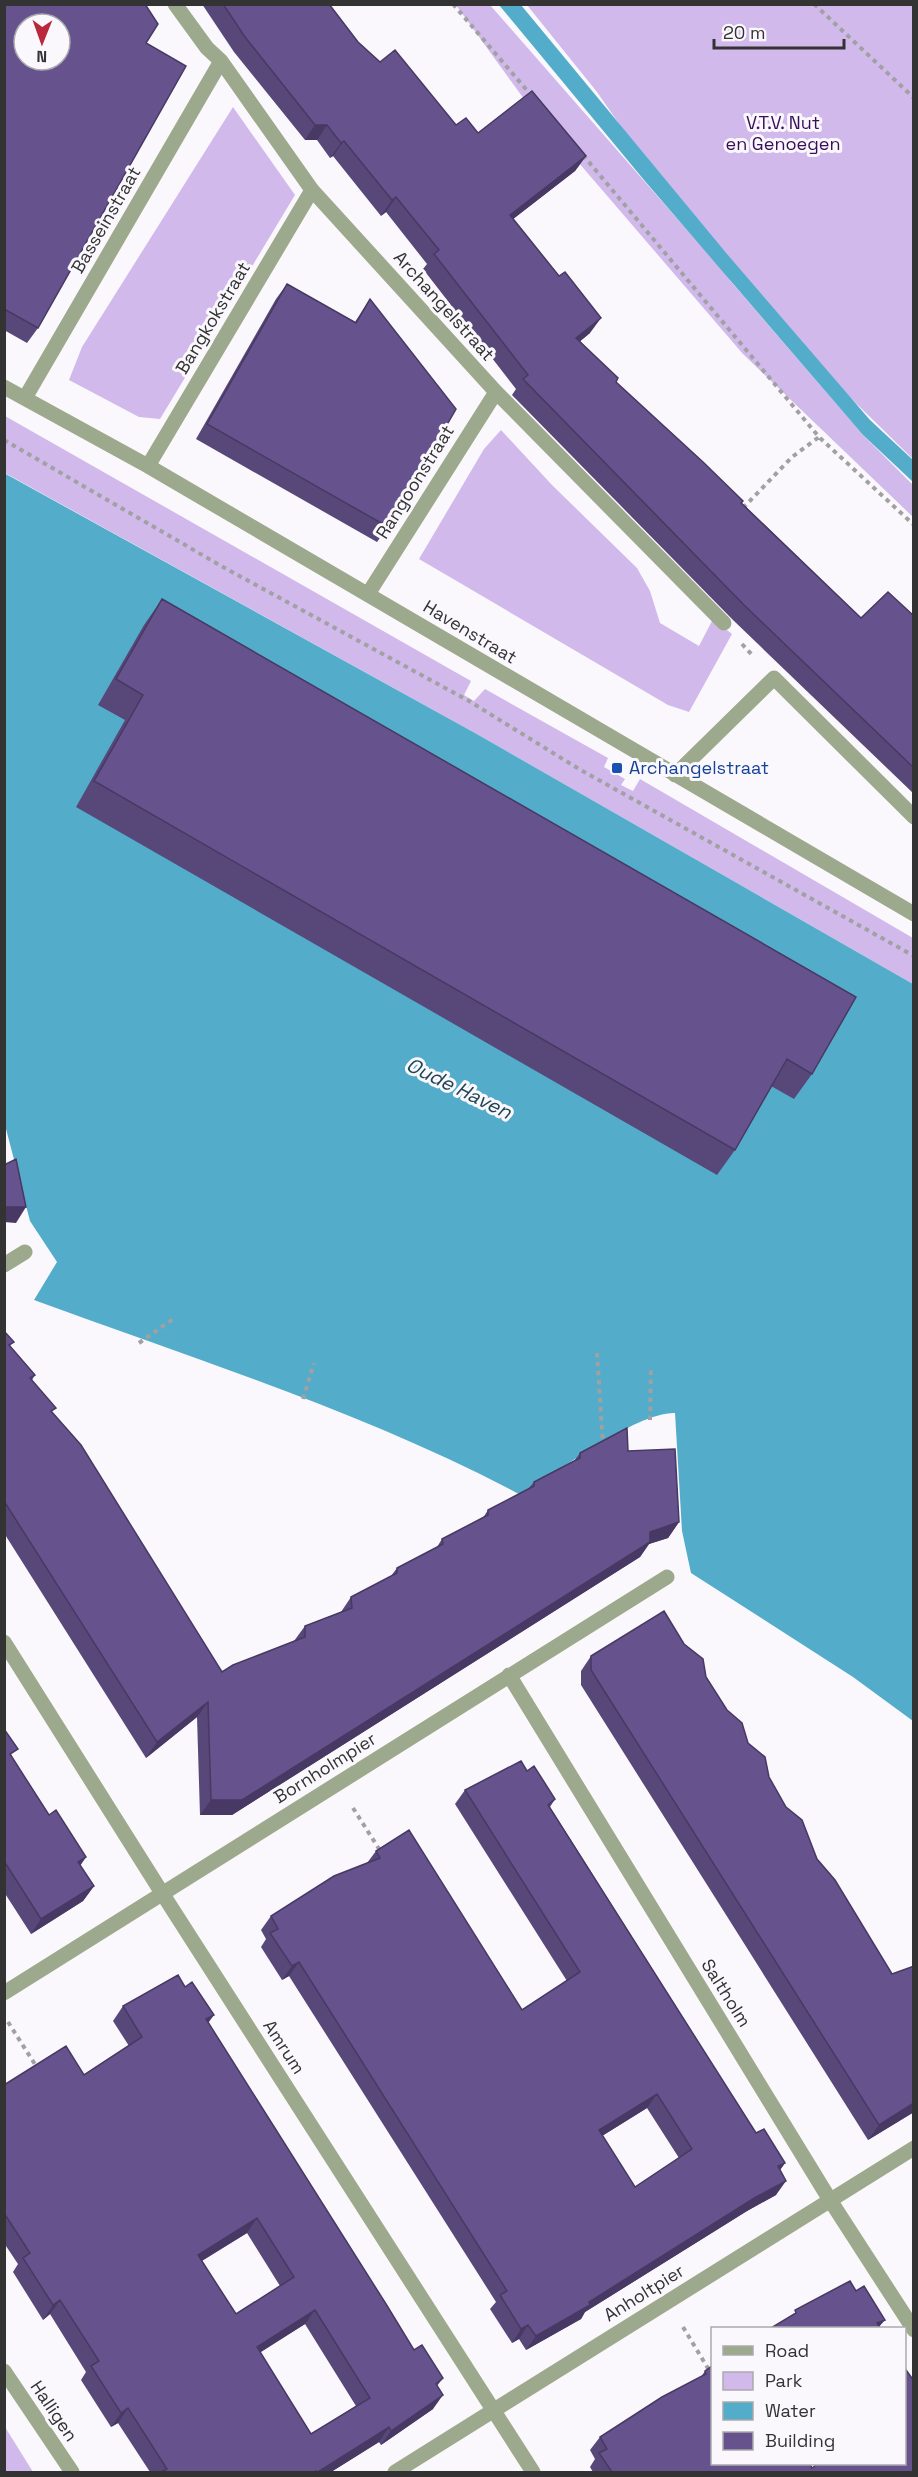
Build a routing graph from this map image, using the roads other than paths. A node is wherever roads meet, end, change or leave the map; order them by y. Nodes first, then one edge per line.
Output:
1 (175, 4) edge
2 (221, 61) junction
3 (312, 190) junction
4 (4, 387) edge
5 (496, 392) junction
6 (25, 398) junction
7 (148, 466) junction
8 (368, 594) junction
9 (724, 623) road end
10 (675, 775) junction
11 (914, 817) edge
12 (914, 914) edge
13 (25, 1252) dead end
14 (4, 1265) edge
15 (667, 1577) dead end
16 (4, 1642) edge
17 (509, 1675) junction
18 (162, 1893) junction
19 (4, 1993) edge
20 (914, 2148) edge
21 (830, 2200) junction
22 (914, 2330) edge
23 (4, 2371) edge
24 (494, 2410) junction
25 (72, 2472) edge
26 (395, 2472) edge
27 (533, 2472) edge

1 - 2 street, Archangelstraat
2 - 3 street, Archangelstraat
2 - 6 street, Basseinstraat
3 - 5 street, Archangelstraat
3 - 7 street, Bangkokstraat
4 - 6 street, Havenstraat
5 - 8 street, Rangoonstraat
5 - 9 street, Archangelstraat
6 - 7 street, Havenstraat
7 - 8 street, Havenstraat
8 - 10 street, Havenstraat
10 - 11 street
10 - 12 street, Havenstraat
13 - 14 street
15 - 17 street, Bornholmpier
16 - 18 street, Amrum
17 - 18 street, Bornholmpier
17 - 21 street, Saltholm
18 - 19 street, Bornholmpier
18 - 24 street, Amrum
20 - 21 street, Anholtpier
21 - 22 street, Saltholm
21 - 24 street, Anholtpier
23 - 25 street, Halligen
24 - 26 street, Anholtpier
24 - 27 street, Amrum

